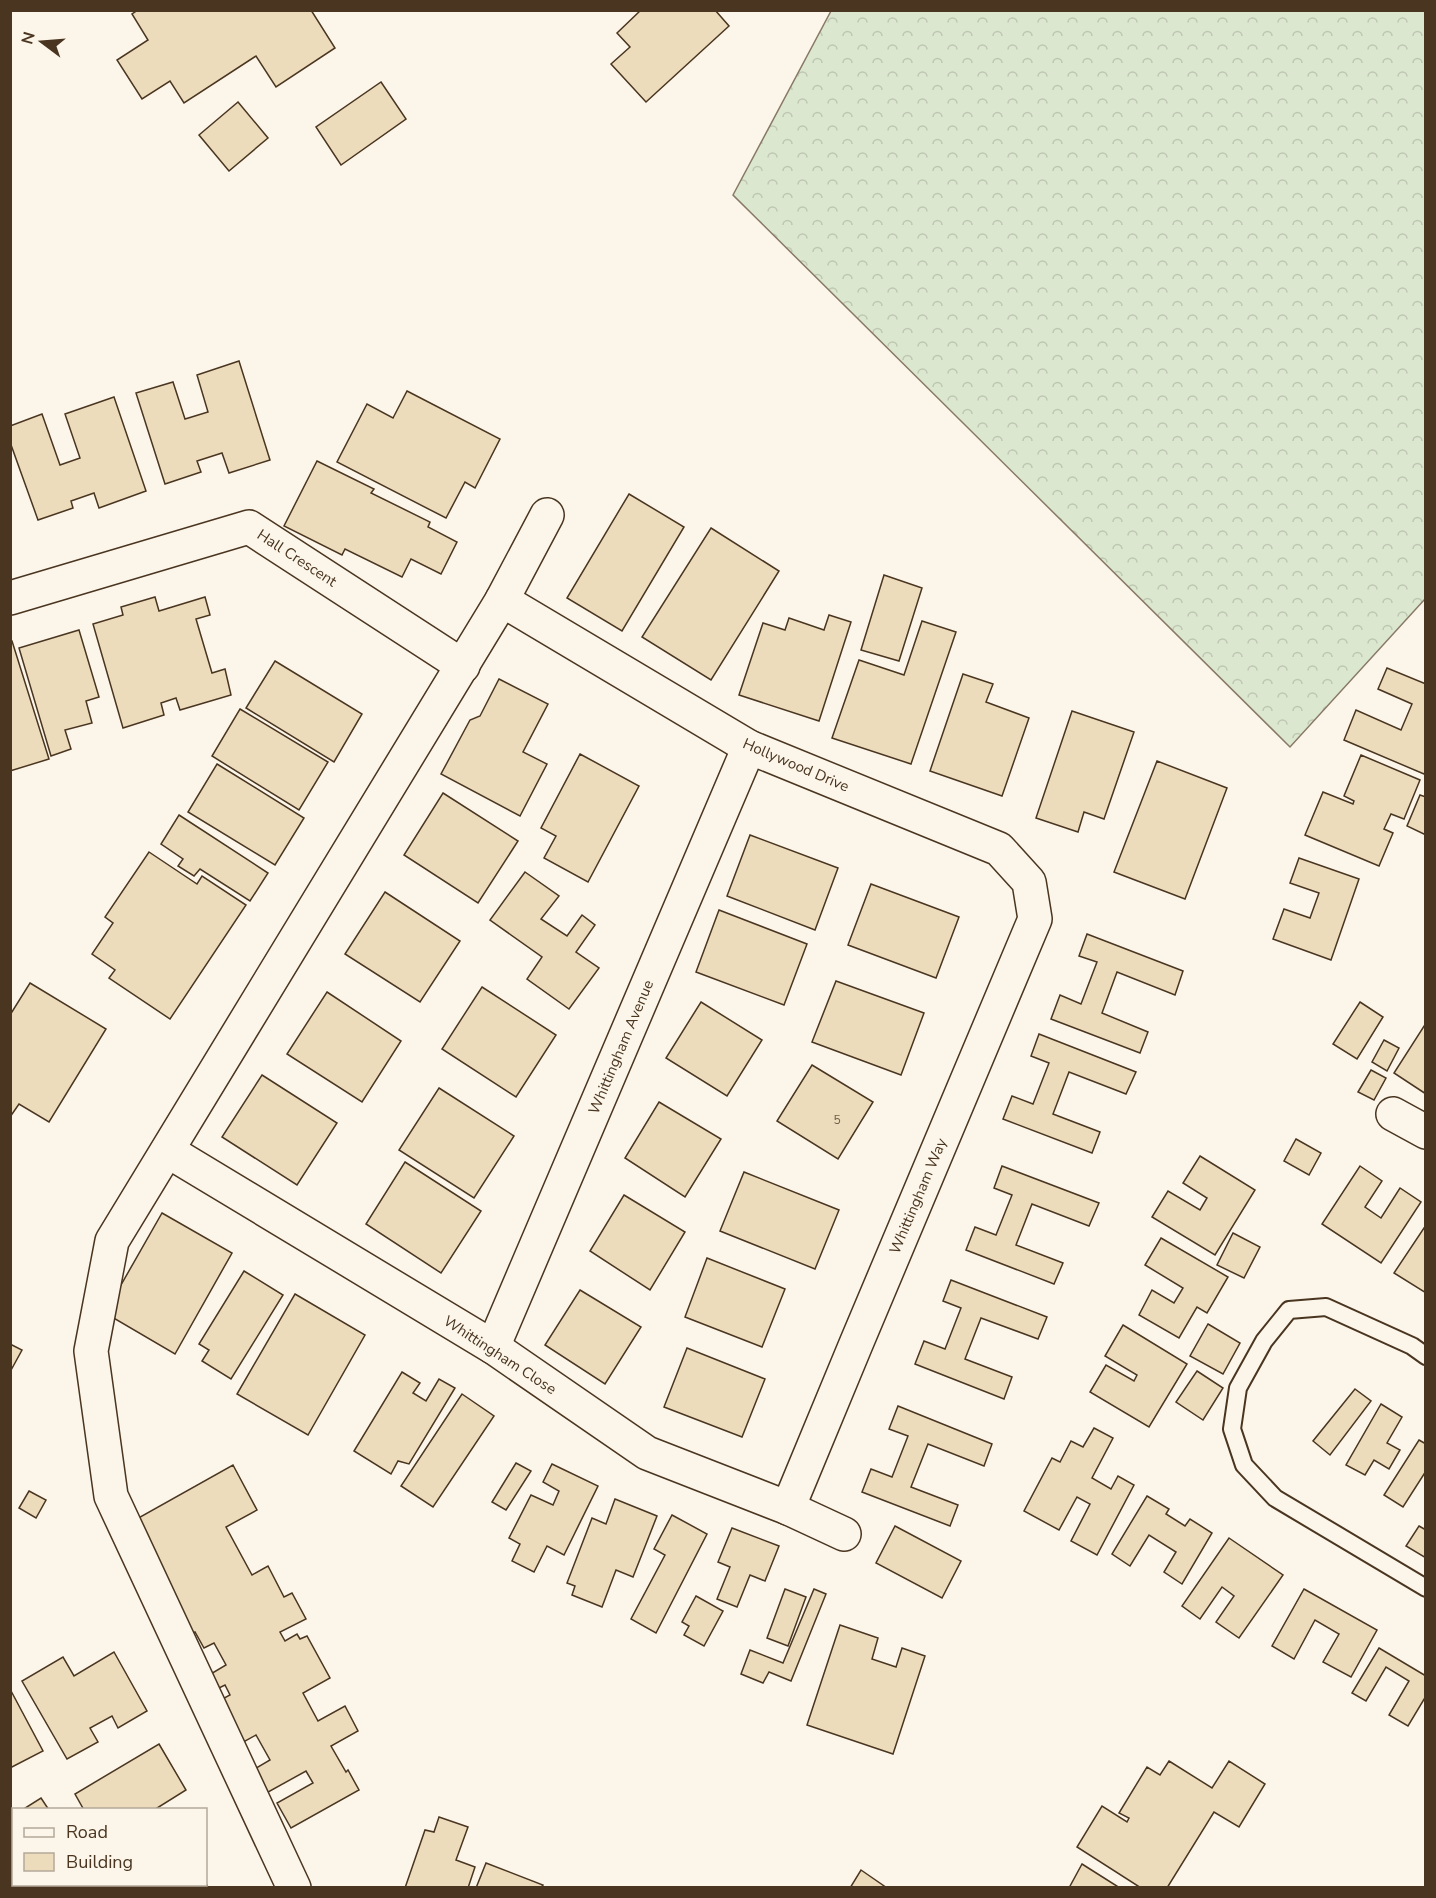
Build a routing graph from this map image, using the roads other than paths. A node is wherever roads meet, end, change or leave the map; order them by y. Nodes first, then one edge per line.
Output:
1 (547, 515) dead end
2 (10, 598) edge
3 (502, 600) junction
4 (463, 666) junction
5 (749, 747) junction
6 (1029, 882) joint
7 (1393, 1114) dead end
8 (1425, 1132) edge
9 (168, 1151) junction
10 (493, 1347) junction
11 (1425, 1356) edge
12 (788, 1508) junction
13 (844, 1534) dead end
14 (1425, 1588) edge
15 (294, 1887) edge

1 - 3 street
2 - 4 street, Hall Crescent
3 - 4 street
3 - 5 street, Hollywood Drive
4 - 9 street
5 - 6 street, Hollywood Drive
5 - 10 street, Whittingham Avenue
6 - 12 street, Whittingham Way
7 - 8 street
9 - 10 street, Whittingham Close
9 - 15 street
10 - 12 street, Whittingham Close
11 - 14 lane
12 - 13 street, Whittingham Close

